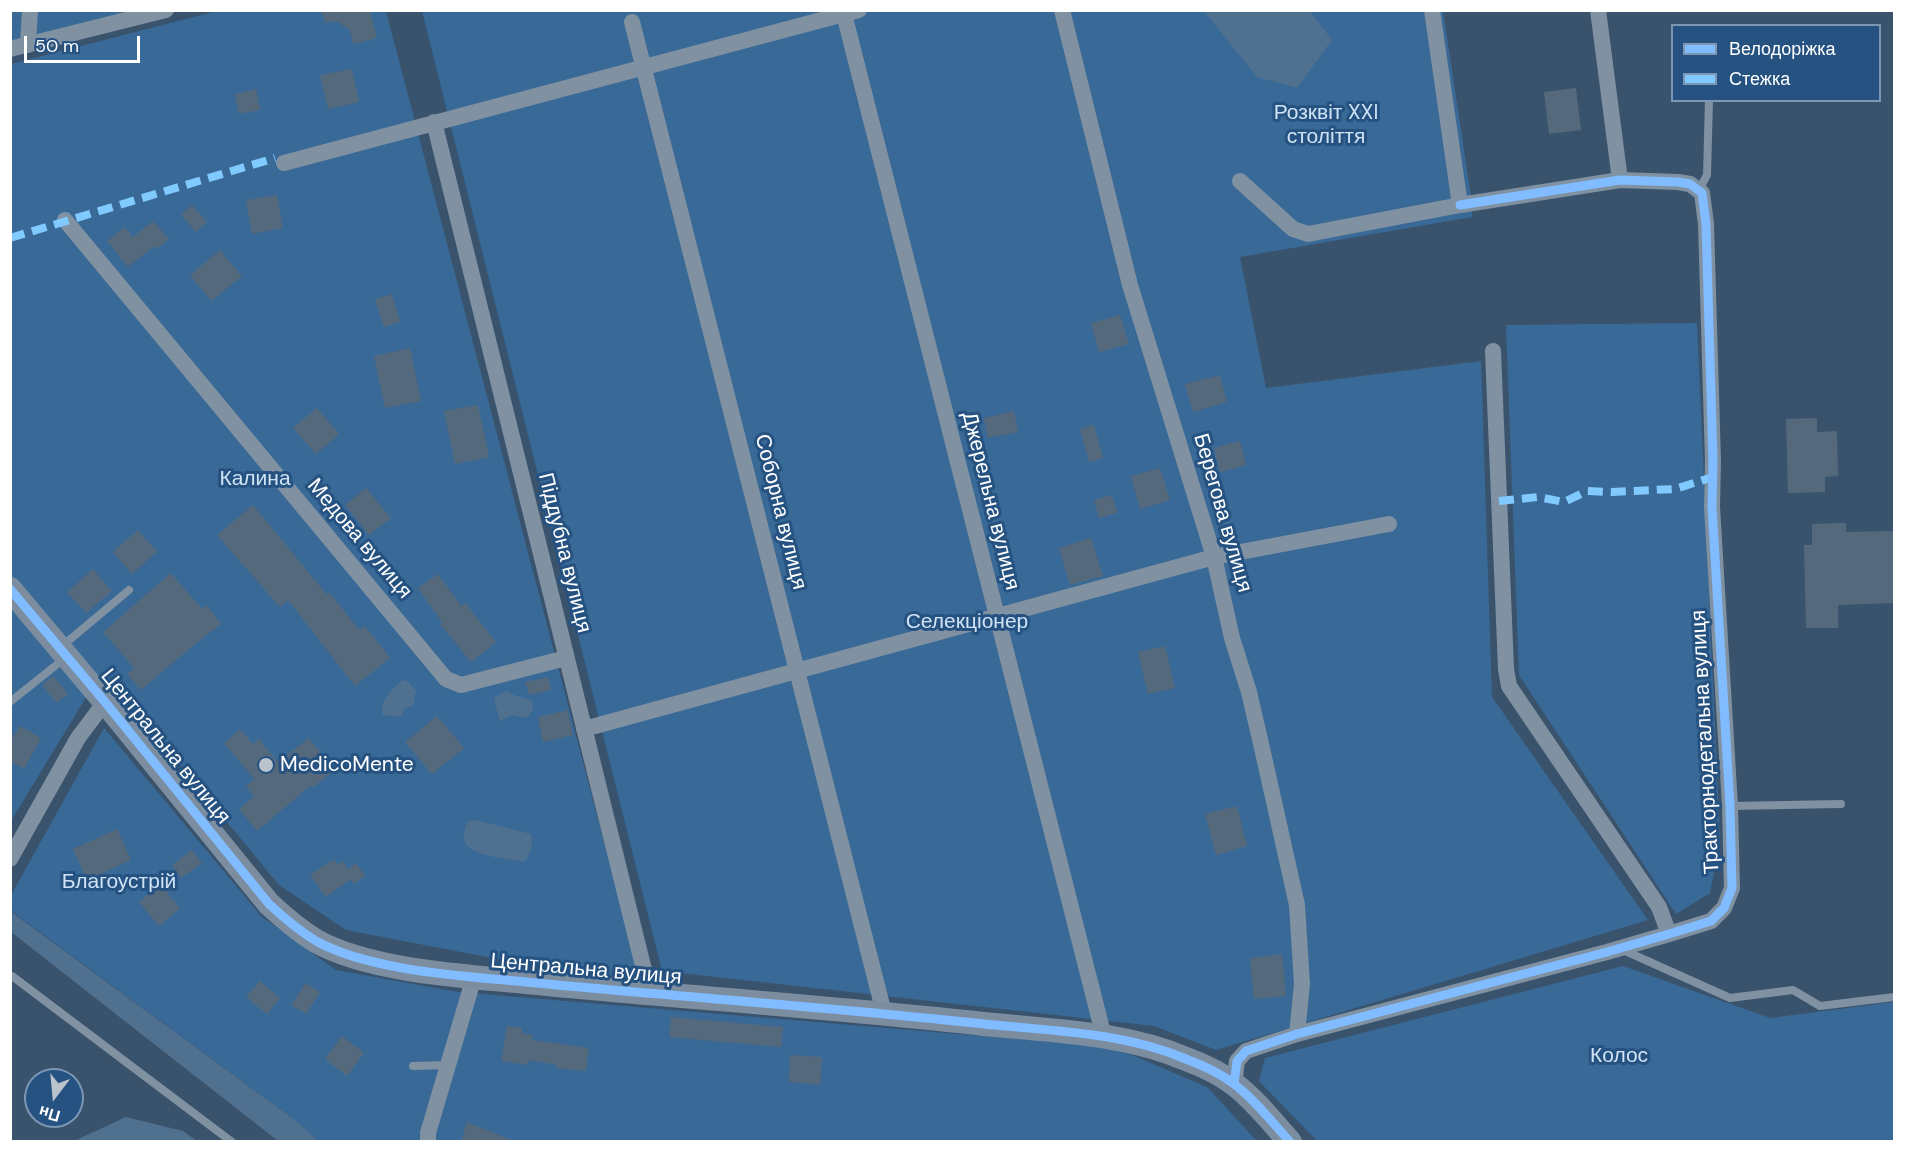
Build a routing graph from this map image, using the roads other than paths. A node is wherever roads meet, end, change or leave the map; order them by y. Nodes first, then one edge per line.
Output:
1 (30, 10) edge
2 (166, 10) edge
3 (1062, 10) edge
4 (1432, 10) edge
5 (1598, 10) edge
6 (848, 12) edge
7 (632, 22) dead end
8 (28, 45) junction
9 (10, 50) edge
10 (643, 68) junction
11 (1709, 102) edge
12 (434, 122) junction
13 (284, 163) dead end
14 (1620, 180) junction
15 (1240, 181) dead end
16 (1699, 190) junction
17 (1460, 205) junction
18 (65, 220) dead end
19 (1494, 351) dead end
20 (1389, 524) dead end
21 (1214, 557) junction
22 (10, 589) edge
23 (129, 590) dead end
24 (996, 616) junction
25 (64, 651) junction
26 (566, 658) junction
27 (797, 670) junction
28 (10, 702) edge
29 (105, 702) junction
30 (584, 729) junction
31 (1841, 804) dead end
32 (1730, 806) junction
33 (10, 859) edge
34 (1669, 934) junction
35 (1620, 948) junction
36 (12, 976) dead end
37 (474, 977) junction
38 (650, 994) junction
39 (1894, 997) edge
40 (884, 1013) junction
41 (1297, 1034) junction
42 (1104, 1037) junction
43 (448, 1065) junction
44 (413, 1066) dead end
45 (1234, 1084) junction
46 (232, 1142) edge
47 (428, 1142) edge
48 (1290, 1142) edge

1 - 8 street
2 - 8 street
3 - 21 street, Берегова вулиця
4 - 17 street
5 - 14 street
6 - 10 street
6 - 24 street, Джерельна вулиця
7 - 10 street, Соборна вулиця
8 - 9 street
10 - 12 street
10 - 27 street, Соборна вулиця
11 - 16 lane
12 - 13 street
12 - 26 street, Піддубна вулиця
14 - 16 street
14 - 17 street
15 - 17 street
16 - 32 street, Тракторнодетальна вулиця
18 - 26 street, Медова вулиця
19 - 34 street
20 - 21 street
21 - 24 street
21 - 41 street, Берегова вулиця
22 - 25 street, Центральна вулиця
23 - 25 lane
24 - 27 street
24 - 42 street, Джерельна вулиця
25 - 28 lane
25 - 29 street, Центральна вулиця
26 - 30 street, Піддубна вулиця
27 - 30 street
27 - 40 street, Соборна вулиця
29 - 33 street
29 - 37 street, Центральна вулиця
30 - 38 street, Піддубна вулиця
31 - 32 lane
32 - 34 street, Тракторнодетальна вулиця
34 - 35 street, Тракторнодетальна вулиця
35 - 39 lane
35 - 41 street, Тракторнодетальна вулиця
36 - 46 lane
37 - 38 street, Центральна вулиця
37 - 43 street
38 - 40 street, Центральна вулиця
40 - 42 street, Центральна вулиця
41 - 45 street, Тракторнодетальна вулиця
42 - 45 street, Центральна вулиця
43 - 44 lane
43 - 47 street
45 - 48 street, Центральна вулиця

